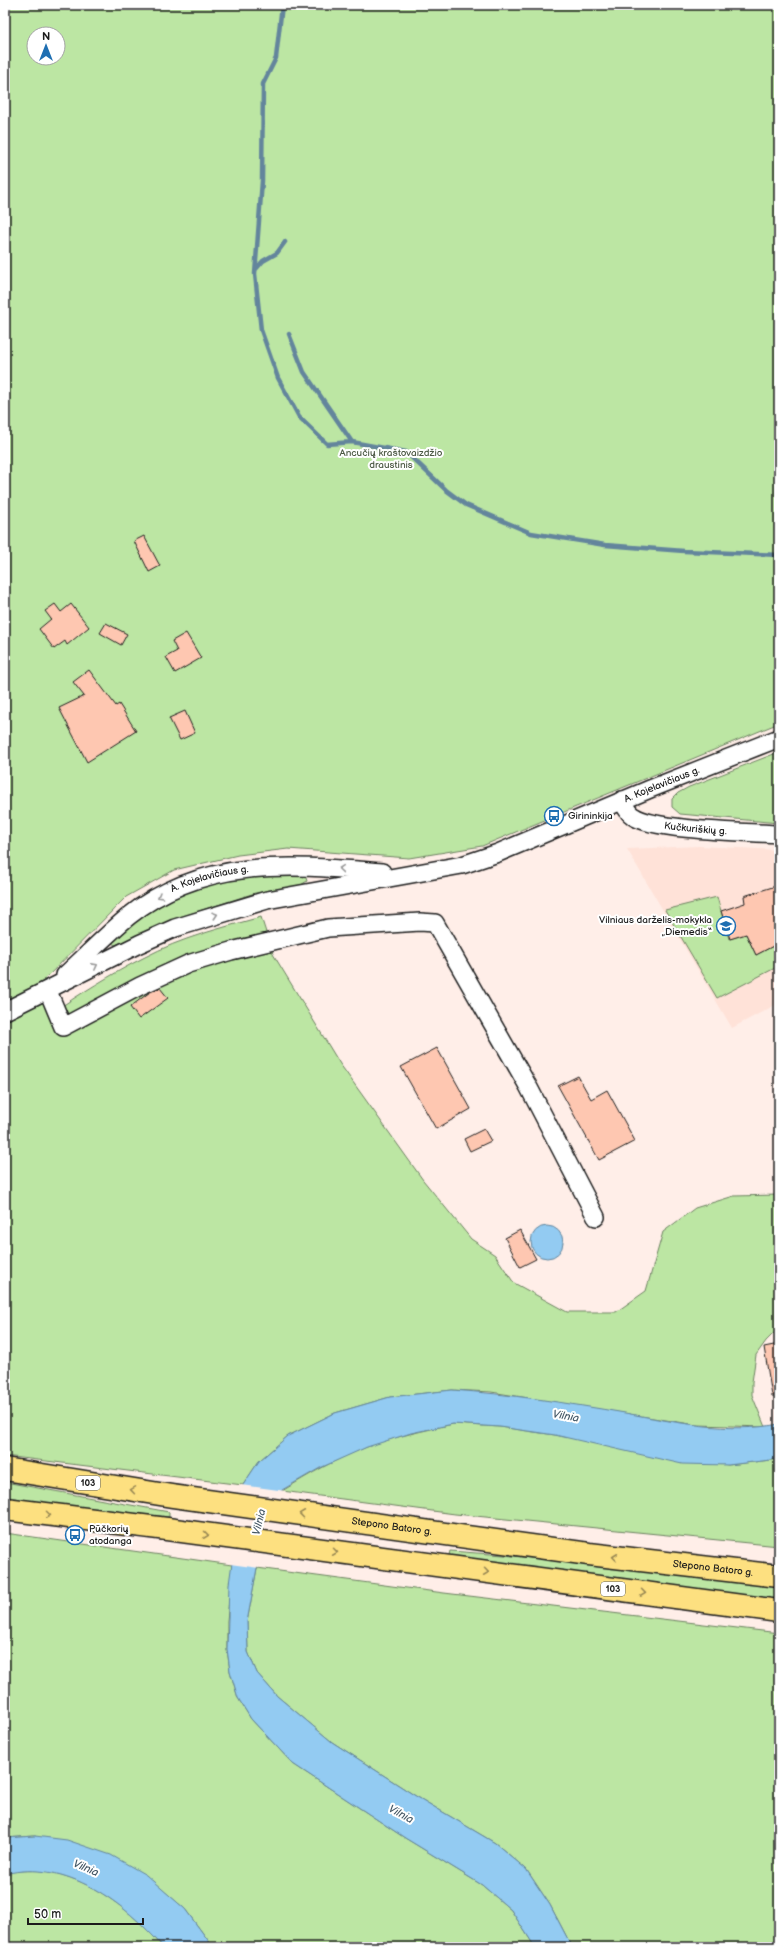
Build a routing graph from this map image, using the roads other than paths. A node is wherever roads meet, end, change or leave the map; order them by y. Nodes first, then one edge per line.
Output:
1 (779, 738) edge
2 (622, 800) junction
3 (779, 834) edge
4 (408, 875) junction
5 (48, 991) junction
6 (5, 1010) edge
7 (596, 1217) dead end
8 (5, 1469) edge
9 (5, 1510) edge
10 (779, 1576) edge
11 (779, 1611) edge

1 - 2 street, A. Kojelavičiaus g.
2 - 3 street, Kučkuriškių g.
2 - 4 street, A. Kojelavičiaus g.
5 -> 4 street, A. Kojelavičiaus g.
4 -> 5 street, A. Kojelavičiaus g.
5 - 6 street, A. Kojelavičiaus g.
5 - 7 street
10 -> 8 main road, Stepono Batoro g. / 103
9 -> 11 main road, 103

